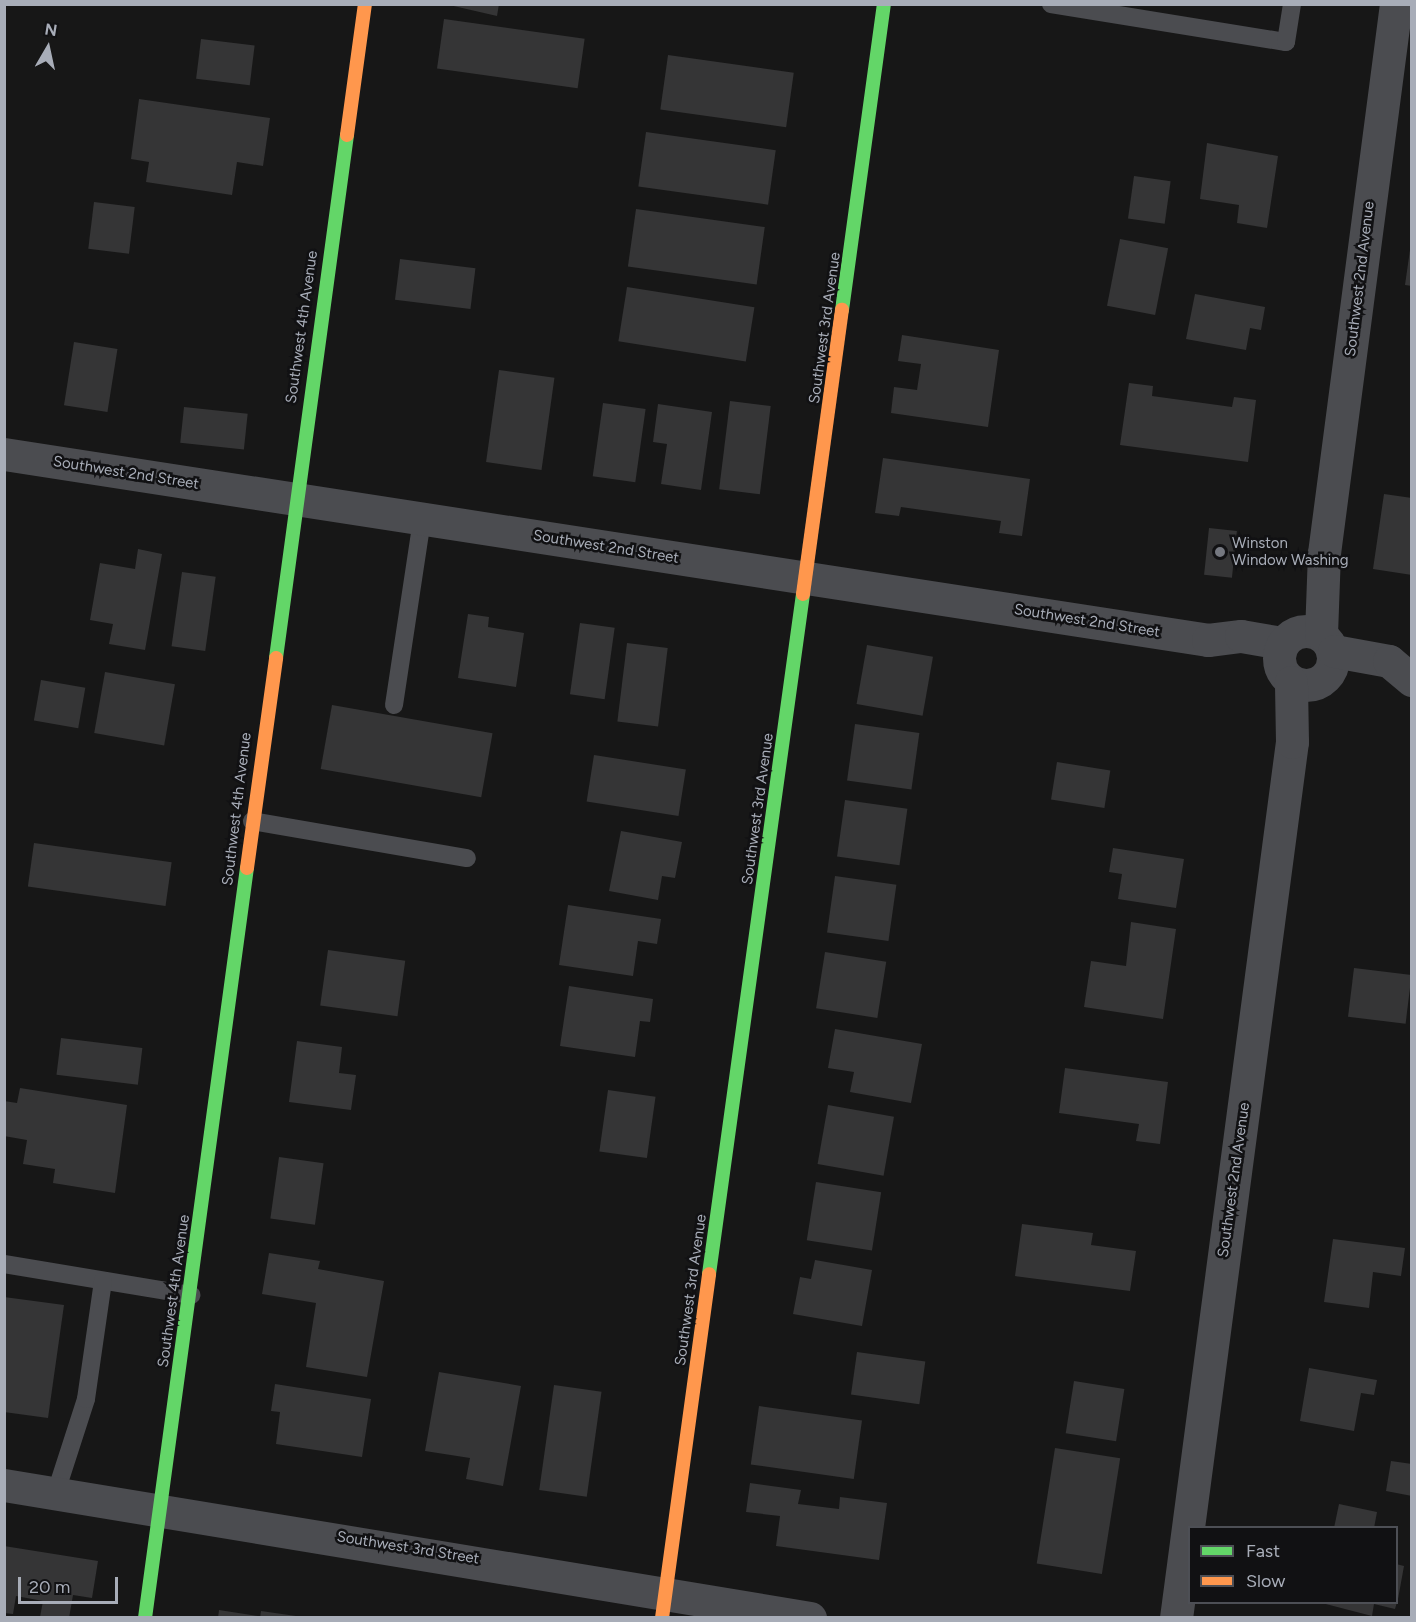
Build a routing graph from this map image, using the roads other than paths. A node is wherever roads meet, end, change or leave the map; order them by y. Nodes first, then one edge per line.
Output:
1 (365, 4) edge
2 (884, 4) edge
3 (1051, 4) edge
4 (1292, 4) edge
5 (1396, 4) edge
6 (4, 454) edge
7 (294, 500) junction
8 (422, 519) junction
9 (808, 577) junction
10 (1306, 658) junction
11 (1412, 681) edge
12 (394, 705) dead end
13 (252, 821) junction
14 (467, 858) dead end
15 (4, 1264) edge
16 (103, 1281) junction
17 (191, 1295) junction
18 (4, 1485) edge
19 (56, 1492) junction
20 (160, 1508) junction
21 (1188, 1526) edge
22 (1188, 1526) edge
23 (664, 1604) edge
24 (145, 1617) edge
25 (810, 1617) edge
26 (1176, 1617) edge

1 - 7 street, Southwest 4th Avenue
2 - 9 street, Southwest 3rd Avenue
3 - 4 lane
5 - 10 street, Southwest 2nd Avenue
6 - 7 street, Southwest 2nd Street
7 - 8 street, Southwest 2nd Street
7 - 13 street, Southwest 4th Avenue
8 - 9 street, Southwest 2nd Street
8 - 12 lane
9 - 10 street, Southwest 2nd Street
9 - 23 street, Southwest 3rd Avenue
10 - 11 street, Southwest 2nd Street
10 - 21 street, Southwest 2nd Avenue
13 - 14 lane
13 - 17 street, Southwest 4th Avenue
15 - 16 lane
16 - 17 lane
16 - 19 lane
17 - 20 street, Southwest 4th Avenue
18 - 19 street, Southwest 3rd Street
19 - 20 street, Southwest 3rd Street
20 - 23 street, Southwest 3rd Street
20 - 24 street, Southwest 4th Avenue
22 - 26 street, Southwest 2nd Avenue
23 - 25 street, Southwest 3rd Street

